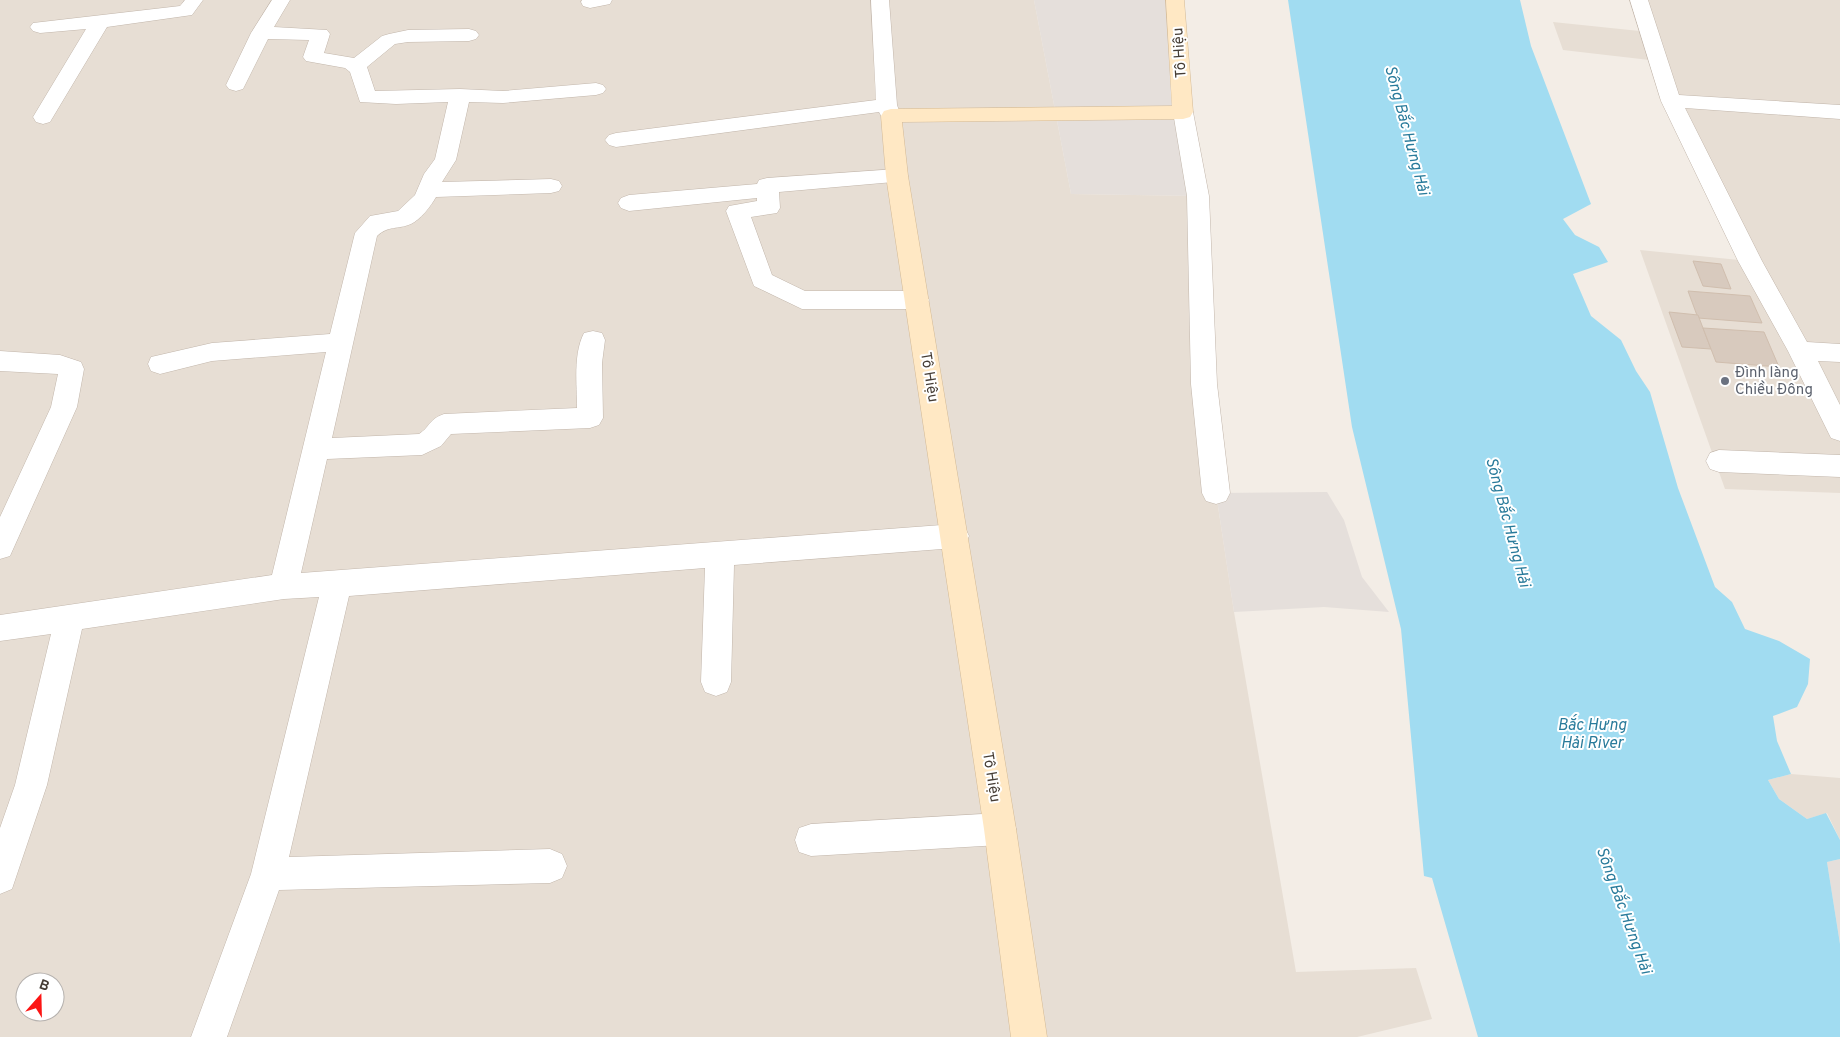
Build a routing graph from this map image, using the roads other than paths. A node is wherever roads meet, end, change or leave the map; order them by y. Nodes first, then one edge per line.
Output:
1 (194, 0) edge
2 (281, 0) edge
3 (880, 0) edge
4 (1175, 0) edge
5 (1639, 0) edge
6 (100, 22) junction
7 (40, 27) dead end
8 (261, 33) junction
9 (469, 35) dead end
10 (356, 66) junction
11 (236, 85) dead end
12 (596, 89) dead end
13 (460, 95) junction
14 (1671, 102) junction
15 (889, 110) junction
16 (1183, 112) junction
17 (1840, 112) edge
18 (43, 117) dead end
19 (616, 140) dead end
20 (897, 176) junction
21 (551, 186) dead end
22 (428, 190) junction
23 (769, 190) junction
24 (628, 203) dead end
25 (917, 300) junction
26 (593, 340) dead end
27 (341, 342) junction
28 (1800, 351) junction
29 (1840, 353) edge
30 (0, 361) edge
31 (160, 364) dead end
32 (1840, 431) edge
33 (316, 449) junction
34 (1719, 461) dead end
35 (1840, 466) edge
36 (1216, 493) dead end
37 (955, 536) junction
38 (0, 547) edge
39 (720, 554) junction
40 (336, 584) junction
41 (284, 586) junction
42 (70, 617) junction
43 (0, 628) edge
44 (716, 682) dead end
45 (1000, 828) junction
46 (811, 840) dead end
47 (550, 866) dead end
48 (268, 874) junction
49 (0, 877) edge
50 (208, 1037) edge
51 (1029, 1037) edge

1 - 6 street
2 - 8 street
3 - 15 street
4 - 16 main road, Tô Hiệu
5 - 14 street
6 - 7 street
6 - 18 street
8 - 10 street
8 - 11 street
9 - 10 street
10 - 13 street
12 - 13 street
13 - 22 street
14 - 17 street
14 - 28 street
15 - 16 main road
15 - 19 street
15 - 20 main road, Tô Hiệu
16 - 36 street
20 - 23 street
20 - 25 main road, Tô Hiệu
21 - 22 street
22 - 27 street
23 - 24 street
23 - 25 street
25 - 37 main road, Tô Hiệu
26 - 33 street
27 - 31 street
27 - 33 street
28 - 29 street
28 - 32 street
30 - 38 street
33 - 41 street
34 - 35 street
37 - 39 street
37 - 45 main road, Tô Hiệu
39 - 40 street
39 - 44 street
40 - 41 street
40 - 48 street
41 - 42 street
42 - 43 street
42 - 49 street
45 - 46 street
45 - 51 main road, Tô Hiệu
47 - 48 street
48 - 50 street

